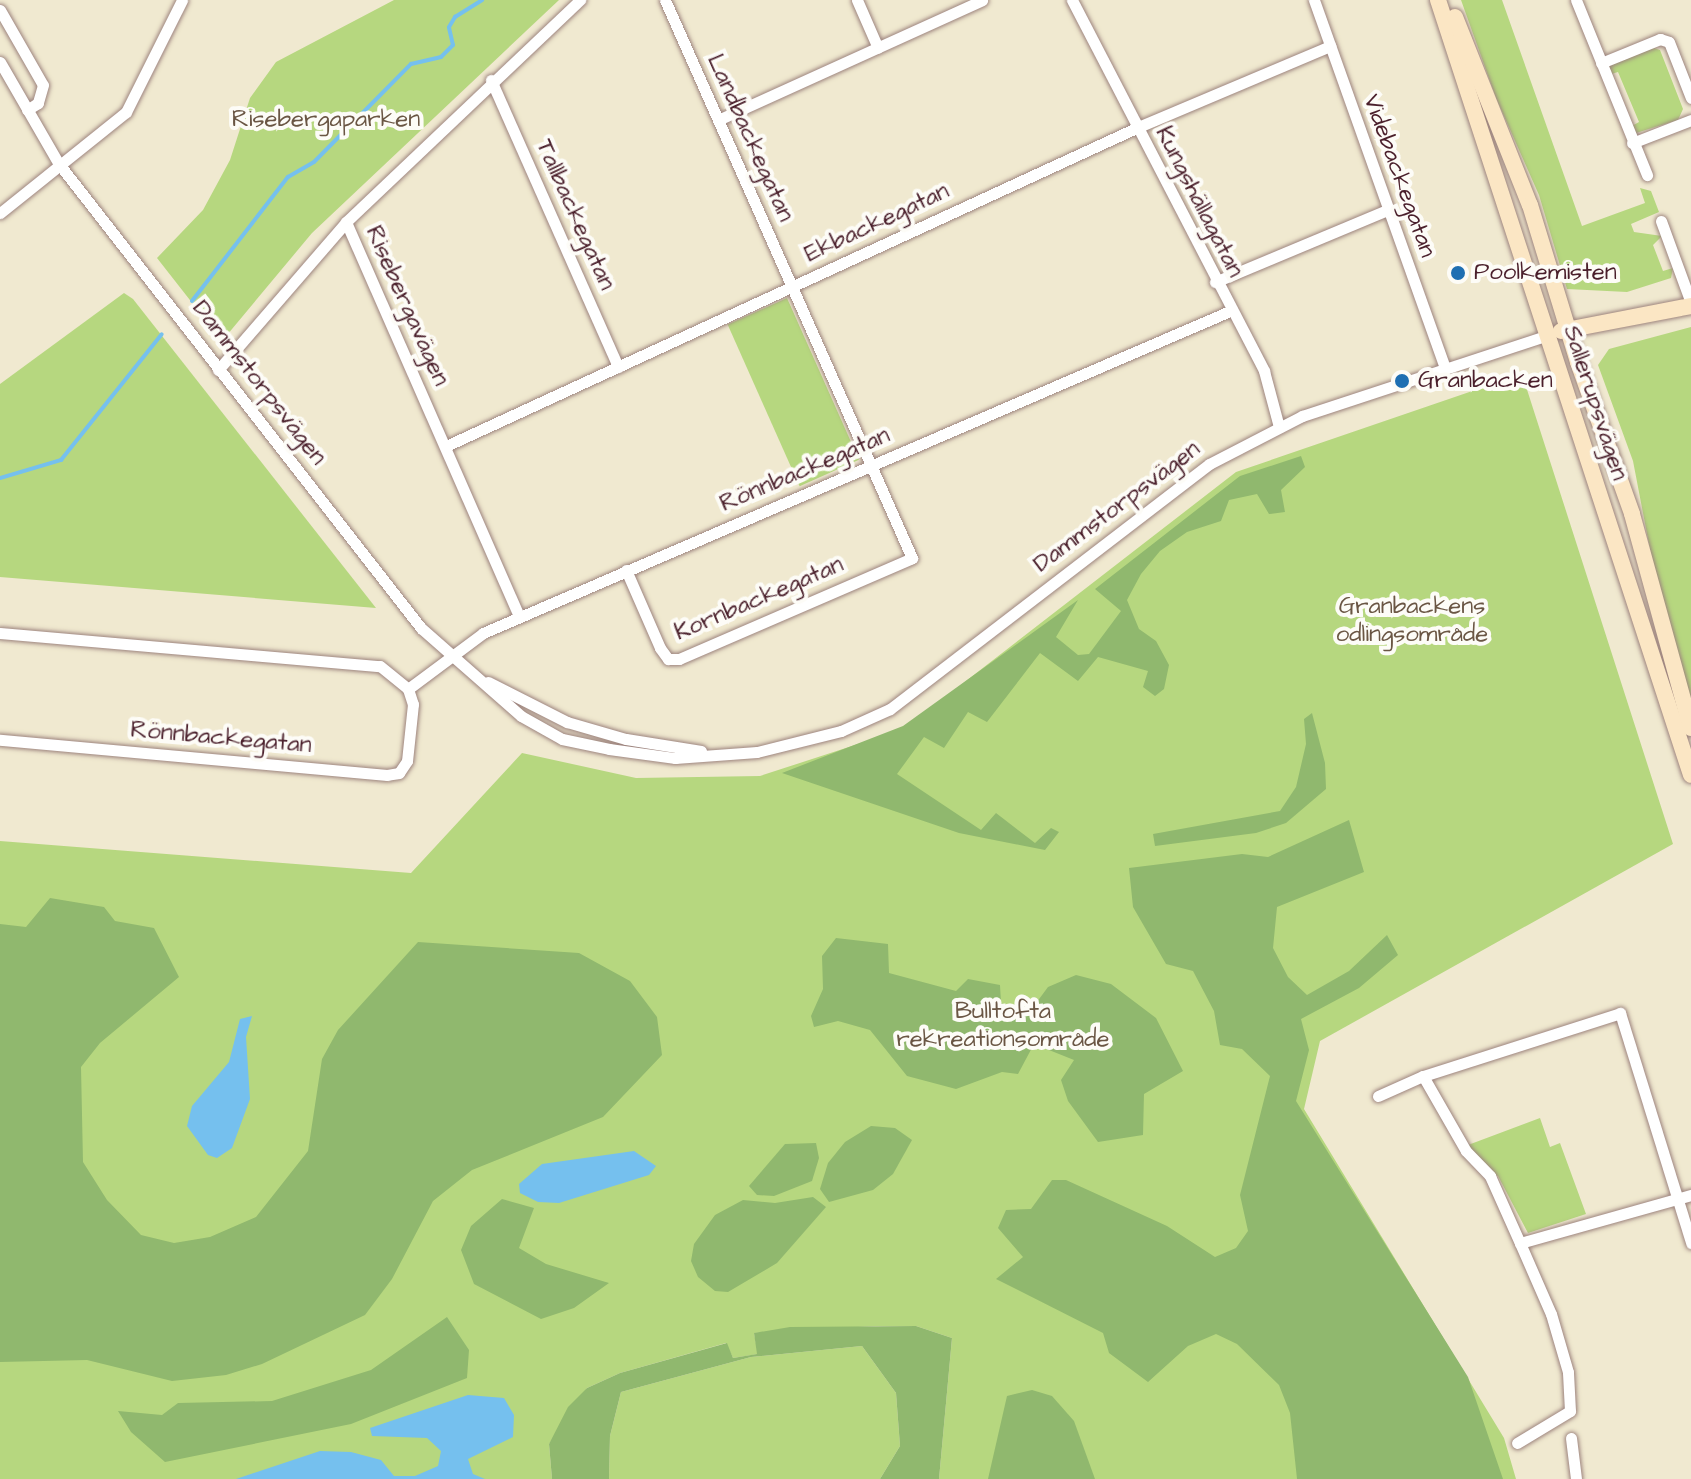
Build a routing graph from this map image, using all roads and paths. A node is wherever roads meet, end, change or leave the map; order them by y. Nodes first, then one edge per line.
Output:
1 (182, 0) edge
2 (580, 0) edge
3 (665, 0) edge
4 (857, 0) edge
5 (982, 0) edge
6 (1072, 0) edge
7 (1314, 0) edge
8 (1438, 0) edge
9 (1448, 0) edge
10 (1576, 0) edge
11 (0, 10) edge
12 (1330, 46) junction
13 (878, 48) junction
14 (0, 62) edge
15 (1601, 63) junction
16 (491, 80) junction
17 (1691, 98) edge
18 (27, 110) junction
19 (718, 120) junction
20 (1691, 120) edge
21 (1136, 128) junction
22 (1632, 143) junction
23 (59, 164) junction
24 (1647, 175) dead end
25 (1387, 210) junction
26 (0, 213) edge
27 (1661, 221) dead end
28 (346, 222) junction
29 (1215, 282) junction
30 (792, 287) junction
31 (1691, 304) edge
32 (1230, 311) junction
33 (1568, 329) junction
34 (1548, 335) junction
35 (618, 367) junction
36 (1445, 367) junction
37 (218, 370) junction
38 (1279, 427) junction
39 (446, 446) junction
40 (871, 465) junction
41 (912, 558) joint
42 (626, 570) junction
43 (519, 616) junction
44 (0, 633) edge
45 (452, 657) junction
46 (470, 673) junction
47 (408, 689) junction
48 (1691, 728) edge
49 (0, 740) edge
50 (718, 754) junction
51 (1691, 775) edge
52 (1423, 1076) junction
53 (1378, 1096) dead end
54 (1685, 1197) edge
55 (1520, 1243) junction
56 (1691, 1243) edge
57 (1571, 1438) dead end
58 (1517, 1443) dead end
59 (1576, 1479) edge

1 - 23 street
2 - 16 street, Risebergavägen
3 - 19 street, Landbackegatan
4 - 13 street
5 - 13 street
6 - 21 street, Kungshällagatan
7 - 12 street, Videbackegatan
8 - 34 main road, Sallerupsvägen
9 - 33 main road, Sallerupsvägen
10 - 15 street
11 - 18 street
12 - 21 street, Ekbackegatan
12 - 25 street, Videbackegatan
13 - 19 street
14 - 18 street, Dammstorpsvägen
15 - 17 street
15 - 22 street
16 - 28 street, Risebergavägen
16 - 35 street, Tallbackegatan
18 - 23 street, Dammstorpsvägen
19 - 30 street, Landbackegatan
20 - 22 street
21 - 29 street, Kungshällagatan
21 - 30 street, Ekbackegatan
22 - 24 street
23 - 26 street
23 - 37 street, Dammstorpsvägen
25 - 29 street
25 - 36 street, Videbackegatan
27 - 31 street
28 - 37 street
28 - 39 street, Risebergavägen
29 - 32 street, Kungshällagatan
30 - 35 street, Ekbackegatan
30 - 40 street, Landbackegatan
31 - 33 main road, Dammstorpsvägen
32 - 38 street, Kungshällagatan
32 - 40 street, Rönnbackegatan
33 - 34 main road, Dammstorpsvägen
33 - 48 main road, Sallerupsvägen
34 - 36 street, Dammstorpsvägen
34 - 51 main road, Sallerupsvägen
35 - 39 street, Ekbackegatan
36 - 38 street, Dammstorpsvägen
37 - 45 street, Dammstorpsvägen
38 - 50 street, Dammstorpsvägen
39 - 43 street, Risebergavägen
40 - 41 street, Landbackegatan
40 - 42 street, Rönnbackegatan
41 - 42 street, Kornbackegatan
42 - 43 street, Rönnbackegatan
43 - 45 street, Rönnbackegatan
44 - 47 street
45 - 46 street, Dammstorpsvägen
45 - 47 street, Rönnbackegatan
46 - 50 street, Dammstorpsvägen
46 - 50 street, Dammstorpsvägen
47 - 49 street, Rönnbackegatan
52 - 53 street
52 - 54 street
52 - 55 street
54 - 55 street
54 - 56 street
55 - 58 street
57 - 59 street

